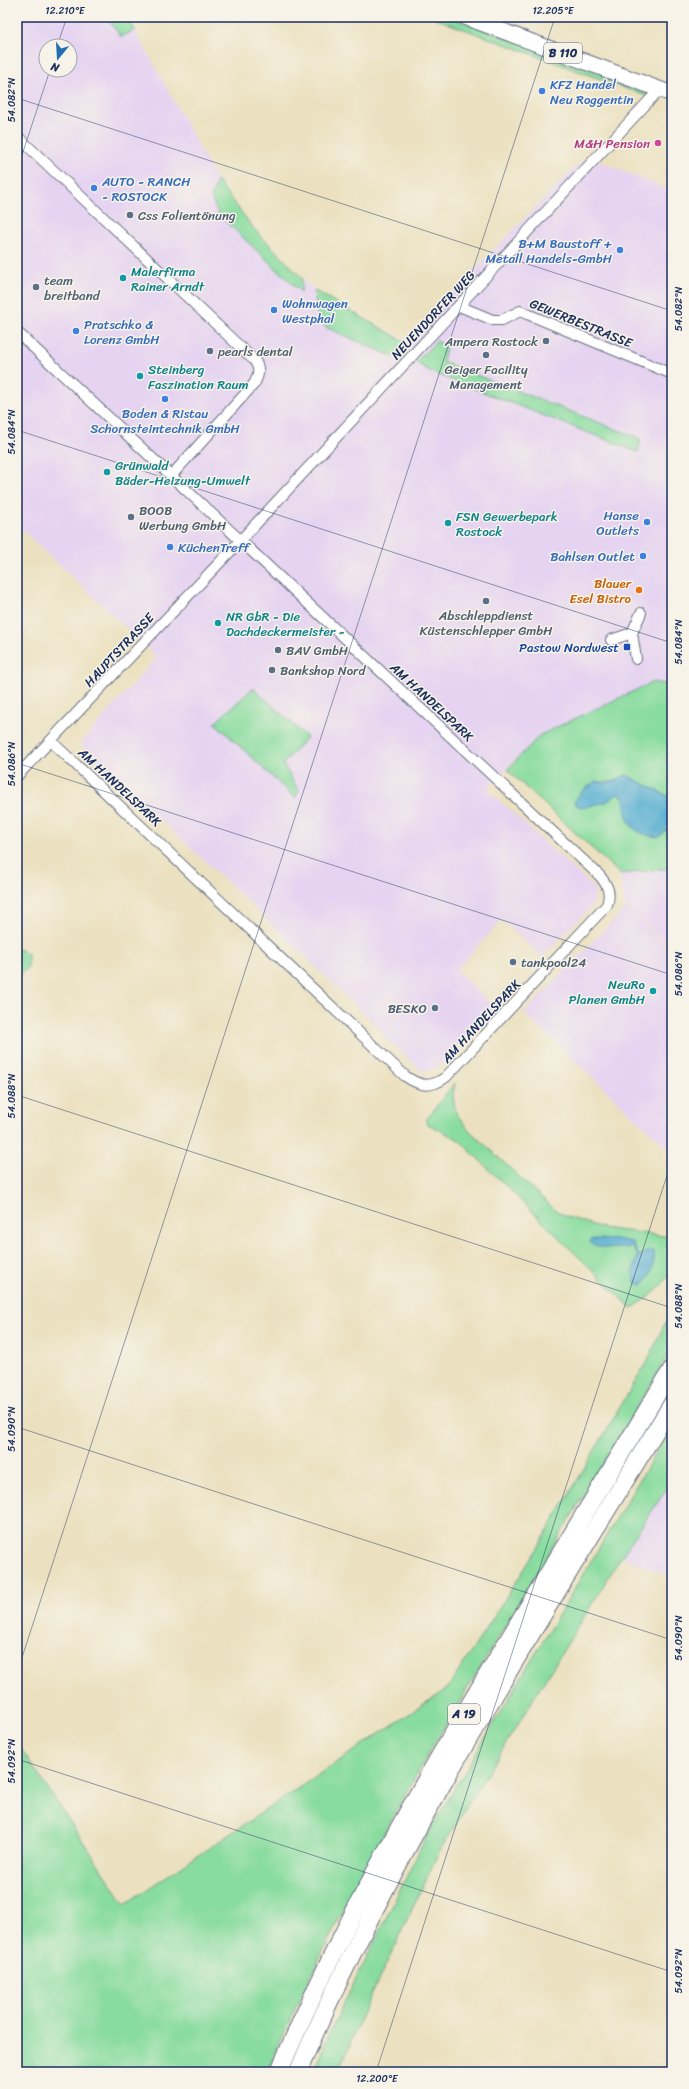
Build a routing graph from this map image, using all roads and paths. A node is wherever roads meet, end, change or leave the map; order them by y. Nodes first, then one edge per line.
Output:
1 (465, 17) edge
2 (666, 92) edge
3 (17, 136) edge
4 (459, 306) junction
5 (17, 332) edge
6 (672, 374) edge
7 (171, 476) junction
8 (240, 541) junction
9 (641, 613) dead end
10 (632, 633) junction
11 (612, 640) dead end
12 (636, 659) dead end
13 (51, 741) junction
14 (17, 776) edge
15 (672, 1369) edge
16 (672, 1404) edge
17 (279, 2072) edge
18 (298, 2072) edge

1 - 2 main road, B 110
2 - 4 street, NEUENDORFER WEG
3 - 7 street
4 - 6 street, GEWERBESTRASSE
4 - 8 street, NEUENDORFER WEG
5 - 7 street
7 - 8 street
8 - 13 street, HAUPTSTRASSE
8 - 13 street, AM HANDELSPARK
9 - 10 street
10 - 11 street
10 - 12 street
13 - 14 street, HAUPTSTRASSE
15 - 17 highway, A 19
16 - 18 highway, A 19

